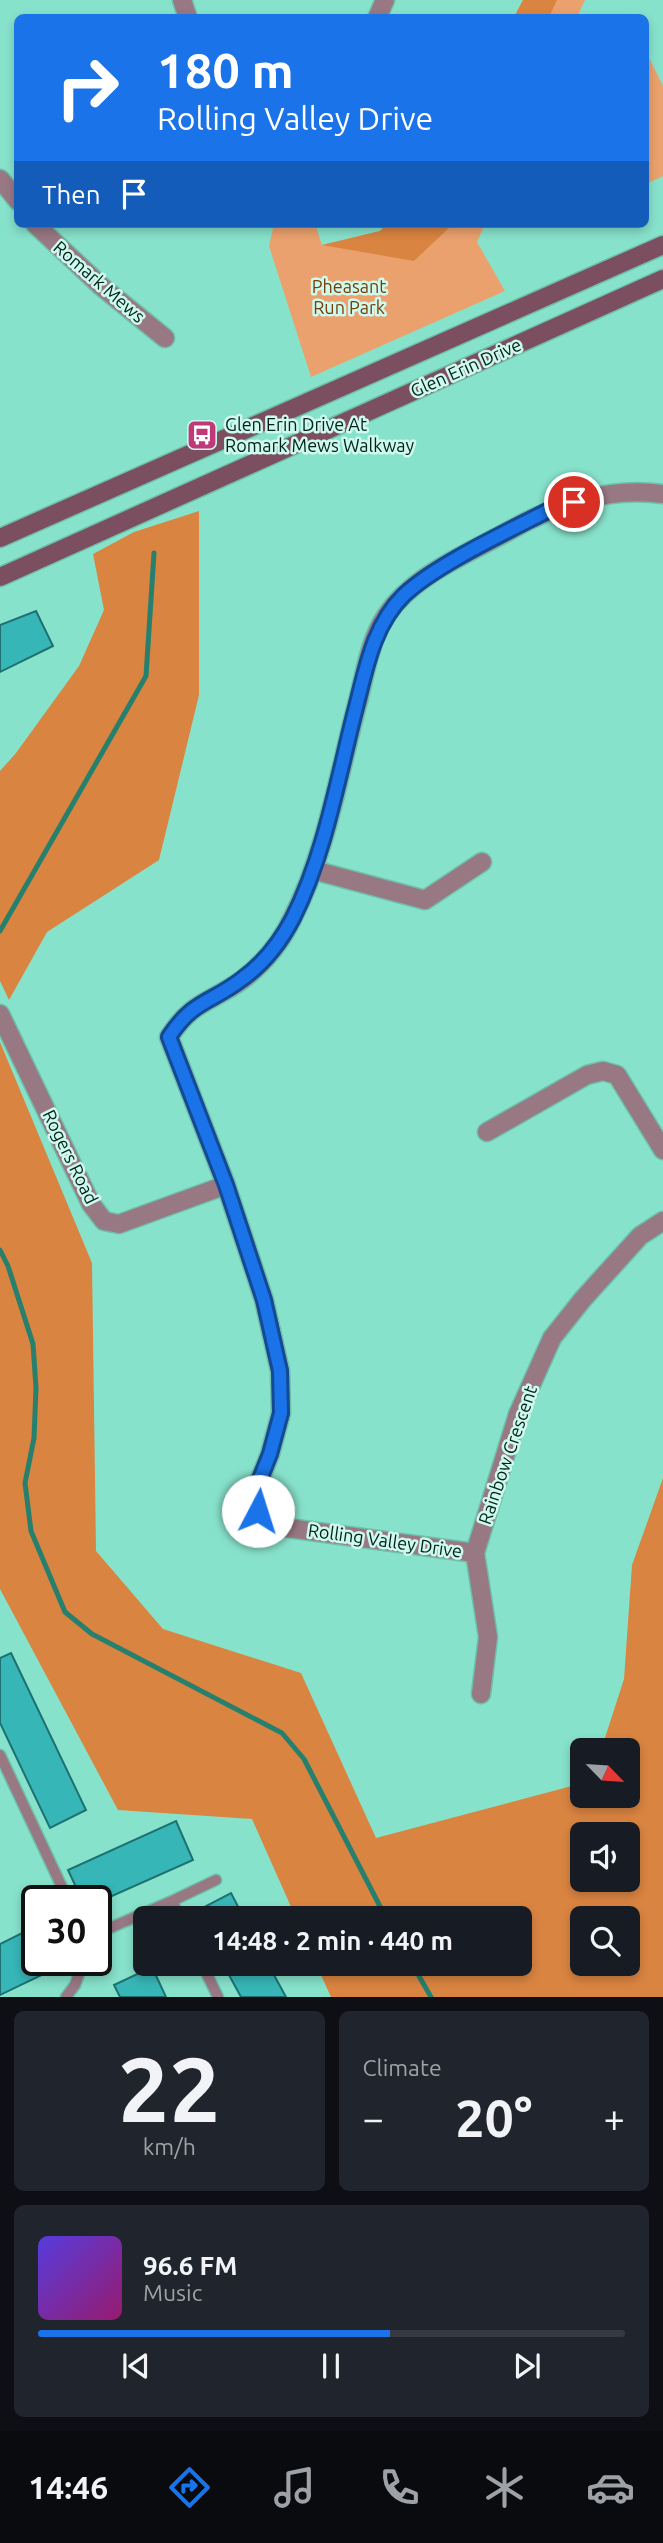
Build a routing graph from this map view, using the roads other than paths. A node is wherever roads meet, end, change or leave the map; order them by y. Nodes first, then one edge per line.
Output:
1 (0, 179) edge
2 (14, 196) edge
3 (39, 228) edge
4 (663, 245) edge
5 (663, 279) edge
6 (165, 338) dead end
7 (663, 494) edge
8 (0, 538) edge
9 (0, 577) edge
10 (482, 862) dead end
11 (313, 870) junction
12 (0, 1014) edge
13 (487, 1132) dead end
14 (663, 1150) edge
15 (226, 1185) junction
16 (663, 1221) edge
17 (475, 1553) junction
18 (481, 1694) dead end
19 (0, 1755) edge
20 (216, 1880) dead end
21 (61, 1885) edge
22 (172, 1900) junction
23 (175, 1906) edge
24 (112, 1927) edge
25 (78, 1976) edge
26 (208, 1976) edge
27 (66, 1997) edge
28 (218, 1997) edge

1 - 2 street
3 - 6 street, Romark Mews
4 - 8 street, Glen Erin Drive
5 - 9 street, Glen Erin Drive
7 - 11 street, Rolling Valley Drive
10 - 11 street
11 - 15 street, Rolling Valley Drive
12 - 15 street, Rogers Road
13 - 14 street
15 - 17 street, Rolling Valley Drive
16 - 17 street, Rainbow Crescent
17 - 18 street, Rainbow Crescent
19 - 21 lane
20 - 22 lane
22 - 23 lane
22 - 24 lane
25 - 27 lane
26 - 28 lane

